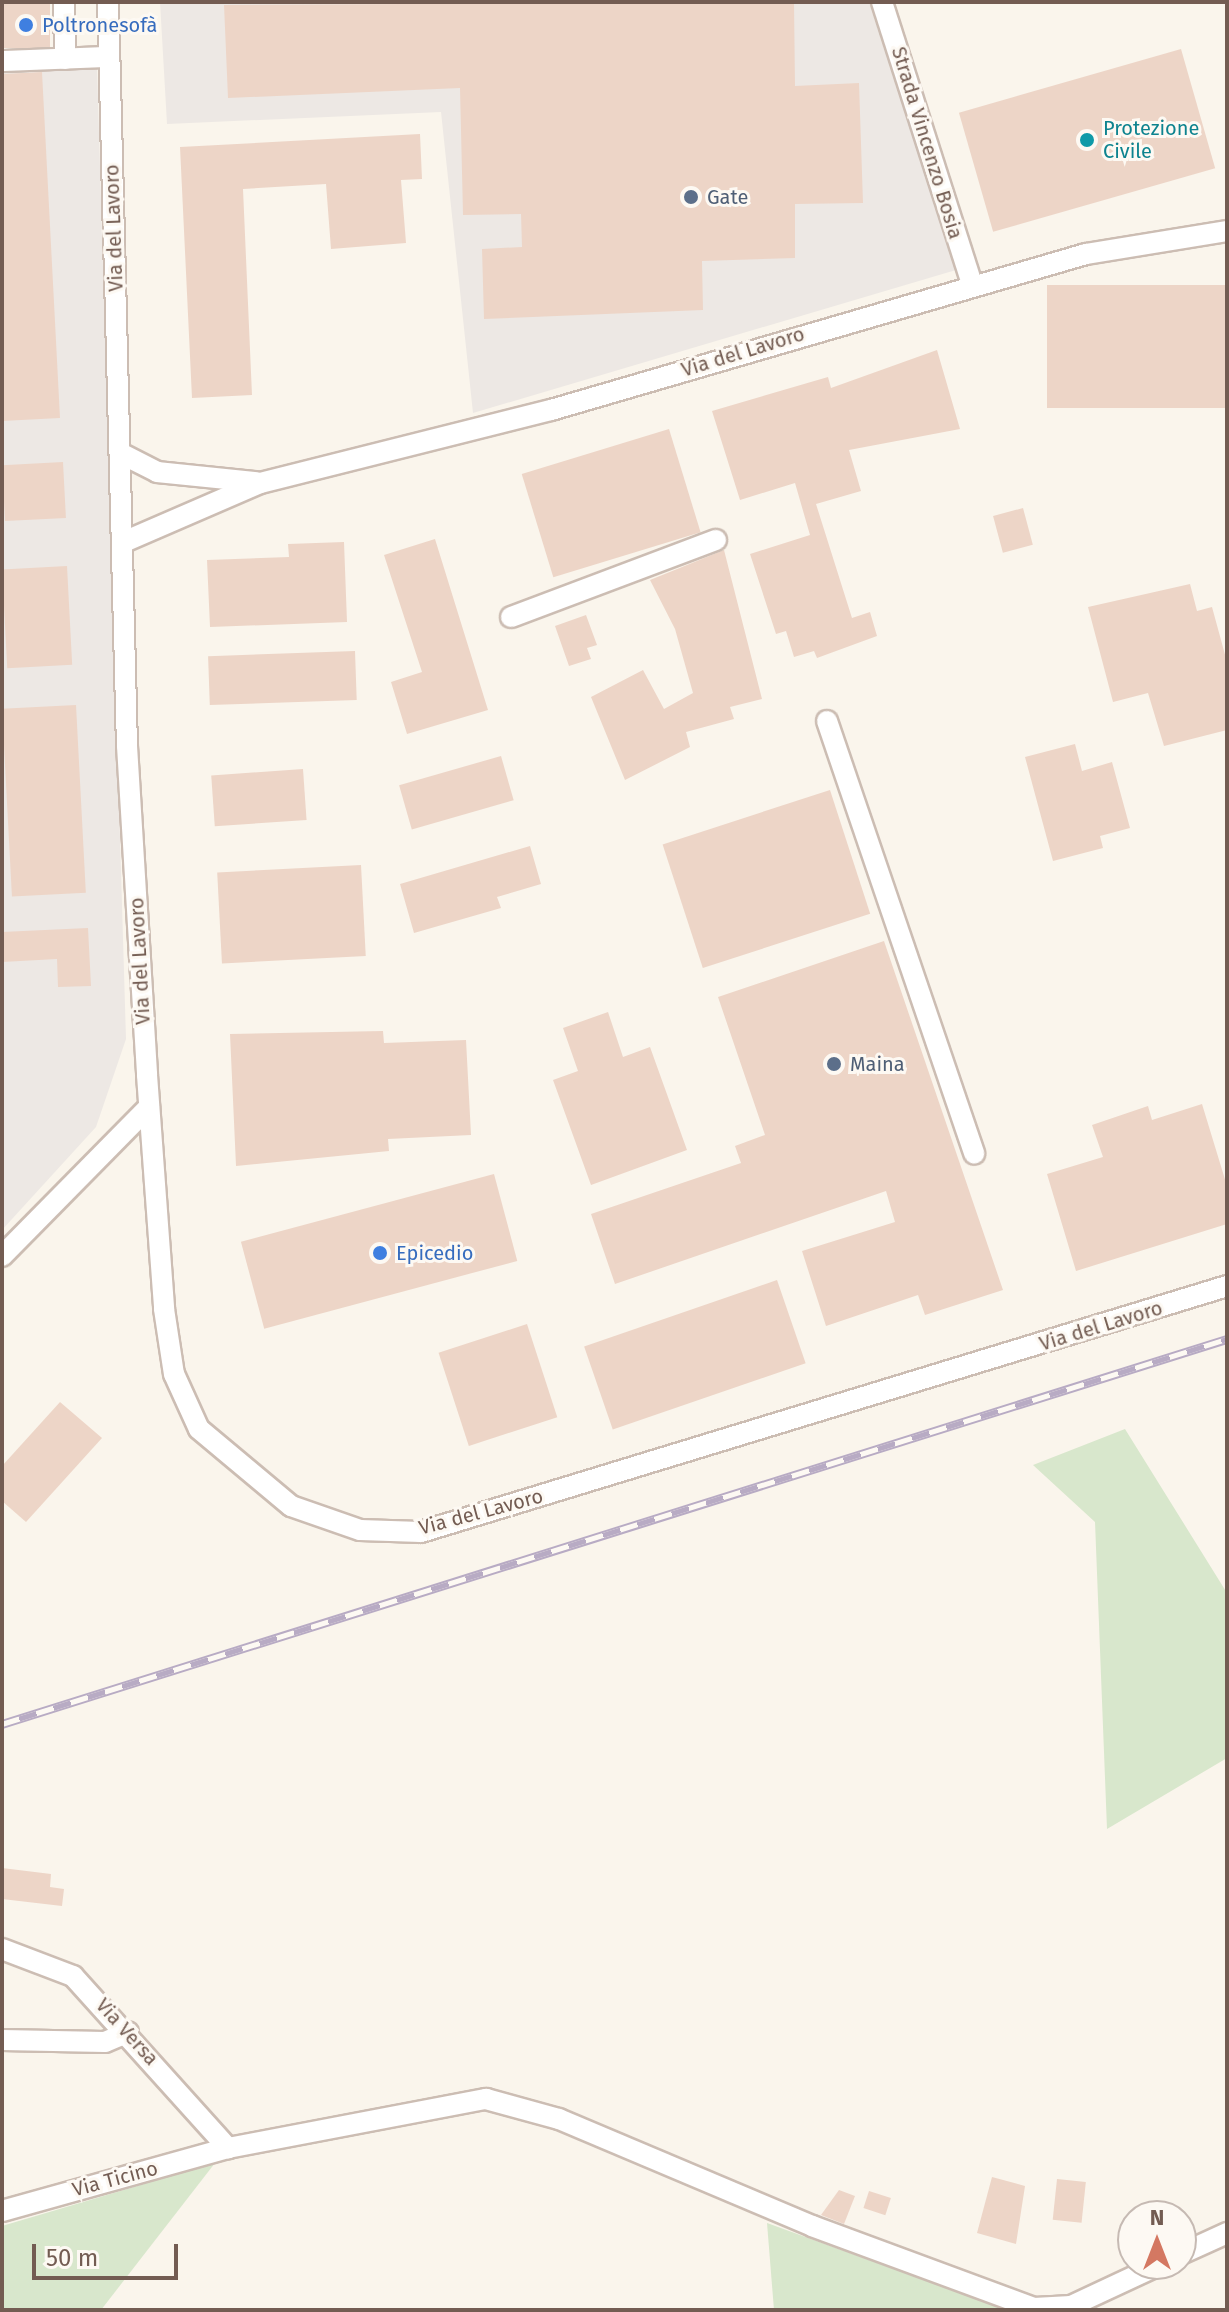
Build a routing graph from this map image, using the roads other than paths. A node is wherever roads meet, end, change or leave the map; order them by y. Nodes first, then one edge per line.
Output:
1 (64, 2) edge
2 (108, 2) edge
3 (882, 2) edge
4 (108, 57) junction
5 (65, 59) junction
6 (2, 61) edge
7 (1227, 231) edge
8 (972, 284) junction
9 (122, 454) junction
10 (260, 483) junction
11 (716, 540) dead end
12 (126, 541) junction
13 (511, 617) dead end
14 (827, 721) dead end
15 (149, 1107) junction
16 (974, 1154) dead end
17 (2, 1256) edge
18 (1227, 1286) edge
19 (2, 1949) edge
20 (128, 2032) junction
21 (2, 2040) edge
22 (228, 2148) junction
23 (2, 2211) edge
24 (1227, 2233) edge
25 (1197, 2247) edge
26 (1127, 2280) edge

1 - 5 street
2 - 4 street, Via del Lavoro
3 - 8 street, Strada Vincenzo Bosia
4 - 5 street
4 - 9 street, Via del Lavoro
5 - 6 street
7 - 8 street, Via del Lavoro
8 - 10 street, Via del Lavoro
9 - 10 street, Via del Lavoro
9 - 12 street, Via del Lavoro
10 - 12 street, Via del Lavoro
11 - 13 street
12 - 15 street, Via del Lavoro
14 - 16 street
15 - 17 street
15 - 18 street, Via del Lavoro
19 - 20 street, Via Versa
20 - 21 street
20 - 22 street, Via Versa
22 - 23 street, Via Ticino
22 - 26 street, Via Ticino
24 - 25 street

